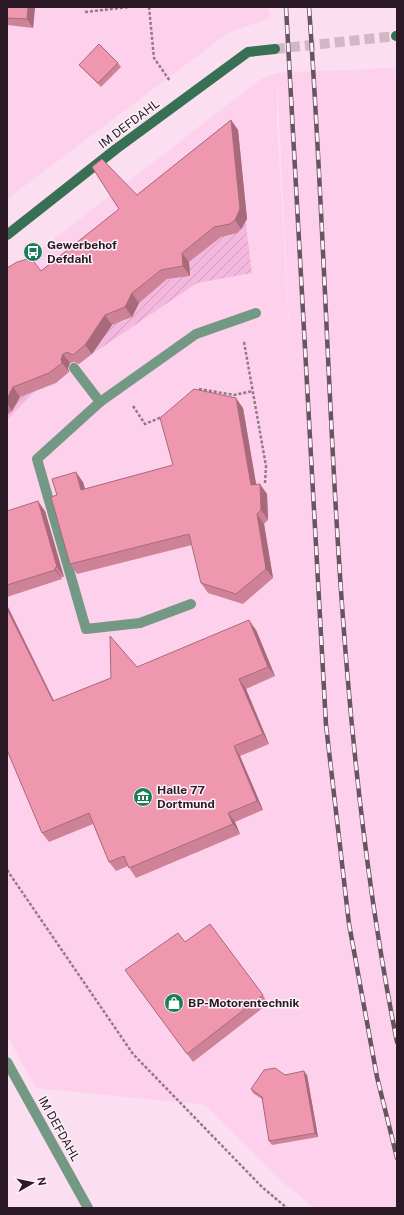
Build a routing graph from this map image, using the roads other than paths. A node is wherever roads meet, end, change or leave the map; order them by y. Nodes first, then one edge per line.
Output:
1 (275, 49) tunnel mouth
2 (7, 235) edge
3 (256, 313) dead end
4 (74, 368) edge
5 (100, 402) junction
6 (191, 604) dead end
7 (7, 1062) edge
8 (88, 1208) edge

1 - 2 street, IM DEFDAHL
3 - 5 street
4 - 5 street
5 - 6 street
7 - 8 street, IM DEFDAHL

